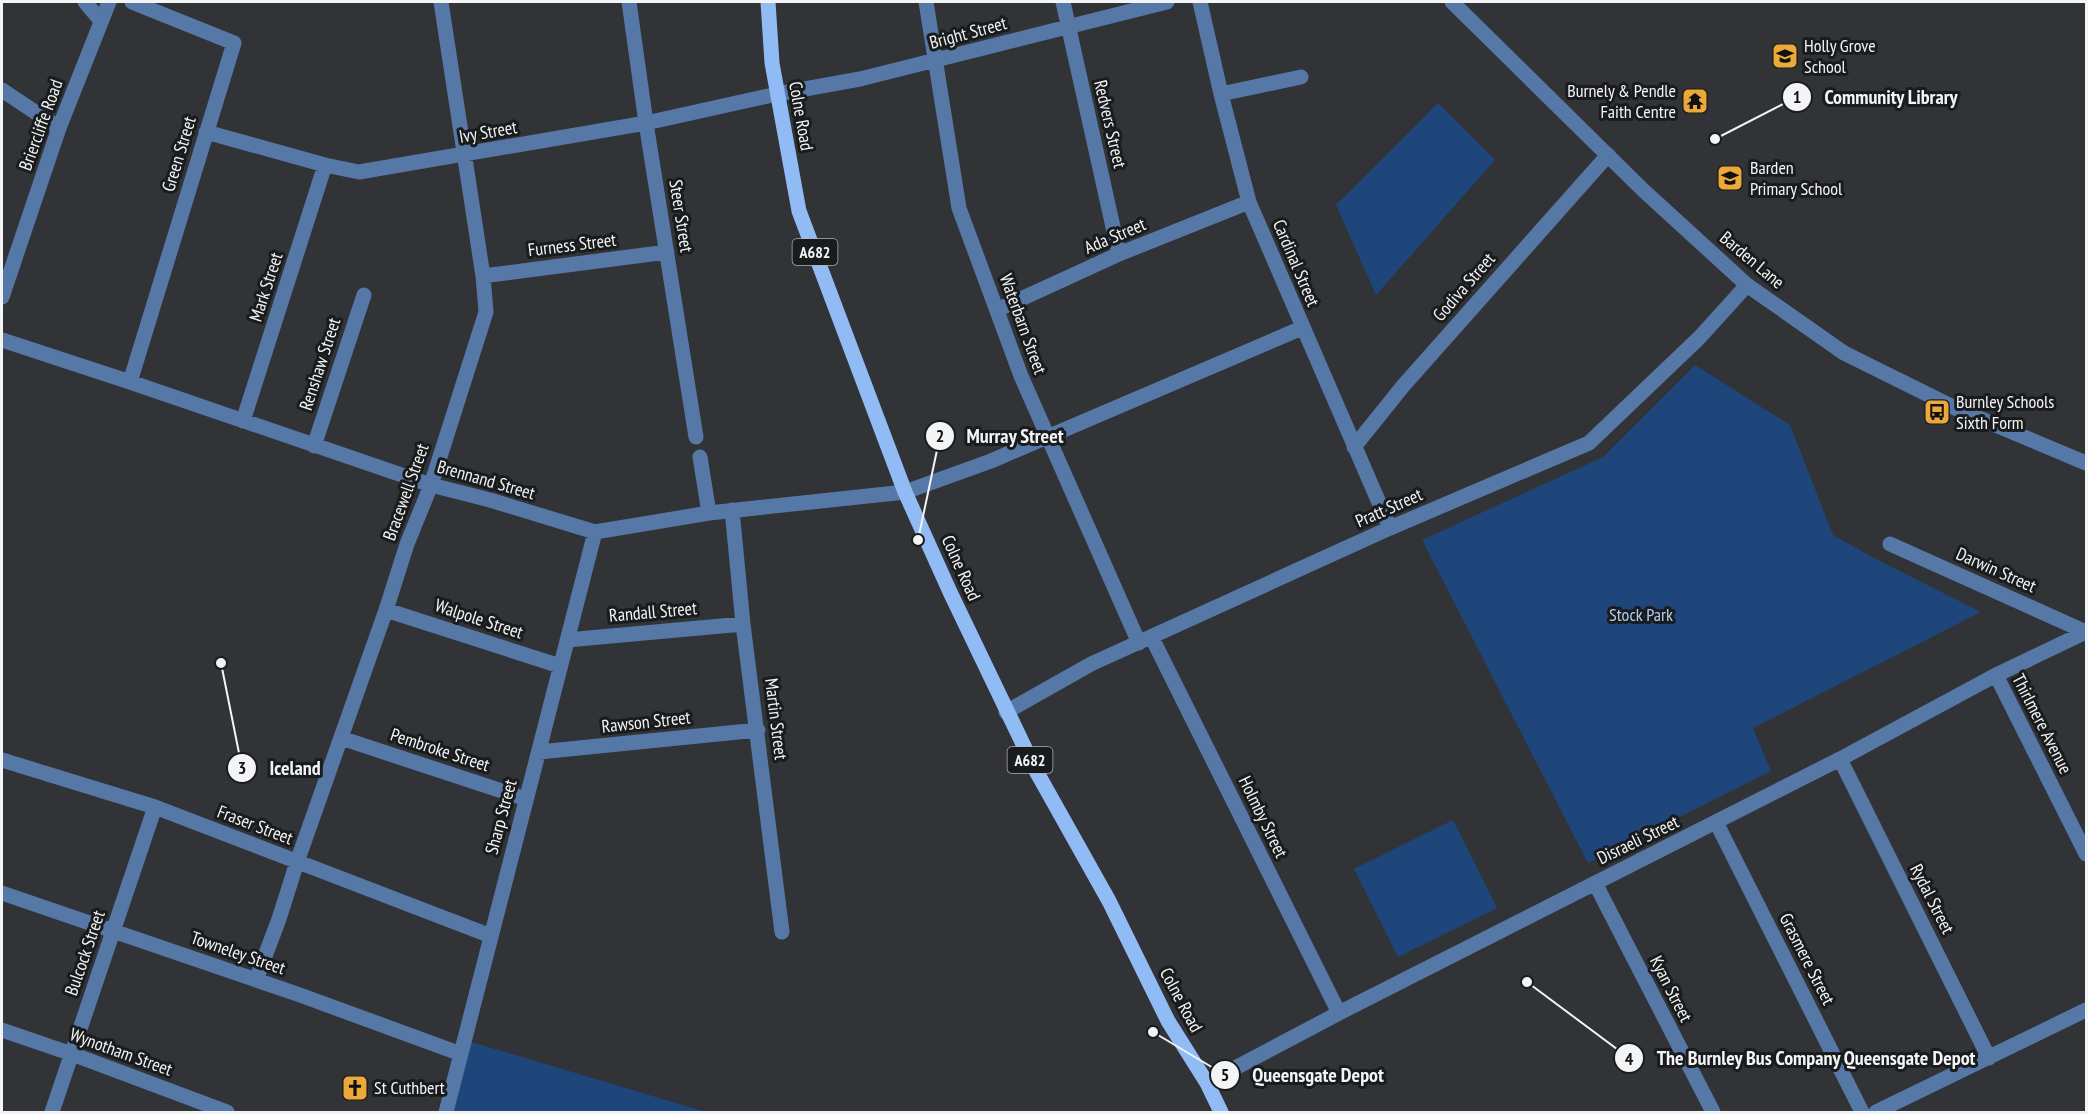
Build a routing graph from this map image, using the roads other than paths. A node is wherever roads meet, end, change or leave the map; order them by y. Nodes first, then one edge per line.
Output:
1 (85, 2) edge
2 (109, 2) edge
3 (132, 2) edge
4 (441, 2) edge
5 (629, 2) edge
6 (768, 2) edge
7 (926, 2) edge
8 (1063, 2) edge
9 (1167, 2) edge
10 (1200, 2) edge
11 (1452, 2) edge
12 (101, 21) junction
13 (1068, 27) junction
14 (935, 62) junction
15 (1301, 77) dead end
16 (2, 90) edge
17 (777, 94) junction
18 (1221, 94) junction
19 (646, 123) junction
20 (59, 128) junction
21 (206, 132) junction
22 (1608, 155) junction
23 (464, 156) junction
24 (325, 165) junction
25 (1249, 202) junction
26 (667, 252) junction
27 (1119, 254) junction
28 (483, 276) junction
29 (1747, 285) junction
30 (364, 295) dead end
31 (2, 297) edge
32 (997, 310) junction
33 (1302, 328) junction
34 (2, 340) edge
35 (130, 382) junction
36 (243, 421) junction
37 (1046, 436) junction
38 (696, 437) dead end
39 (314, 446) junction
40 (1354, 447) junction
41 (700, 457) dead end
42 (2086, 463) edge
43 (431, 485) junction
44 (905, 492) junction
45 (732, 510) junction
46 (709, 513) junction
47 (1390, 528) junction
48 (595, 532) junction
49 (1890, 544) dead end
50 (386, 610) junction
51 (743, 624) junction
52 (2086, 632) edge
53 (567, 640) junction
54 (1145, 640) junction
55 (560, 666) junction
56 (1996, 675) junction
57 (1006, 712) junction
58 (758, 730) junction
59 (341, 738) junction
60 (538, 752) junction
61 (1840, 759) junction
62 (2, 760) edge
63 (526, 799) junction
64 (155, 807) junction
65 (1716, 822) junction
66 (2086, 854) edge
67 (297, 862) junction
68 (1595, 883) junction
69 (2, 894) edge
70 (114, 931) junction
71 (782, 932) dead end
72 (491, 936) junction
73 (256, 980) junction
74 (2086, 1010) edge
75 (1339, 1013) junction
76 (2, 1030) edge
77 (72, 1054) junction
78 (461, 1054) junction
79 (1989, 1058) junction
80 (1207, 1083) junction
81 (52, 1113) edge
82 (227, 1113) edge
83 (446, 1113) edge
84 (1221, 1113) edge
85 (1713, 1113) edge
86 (1862, 1113) edge
87 (1876, 1113) edge

1 - 12 street
2 - 12 street, Briercliffe Road
3 - 21 street, Green Street
4 - 23 street, Bracewell Street
5 - 19 street, Steer Street
6 - 17 main road, Colne Road / A682
7 - 14 street, Waterbarn Street
8 - 13 street, Redvers Street
9 - 13 street, Bright Street
10 - 18 street, Cardinal Street
11 - 22 street, Barden Lane
12 - 20 street, Briercliffe Road
13 - 14 street, Bright Street
13 - 27 street, Redvers Street
14 - 17 street, Bright Street
14 - 32 street, Waterbarn Street
15 - 18 street
16 - 20 street
17 - 19 street, Ivy Street
17 - 44 main road, Colne Road / A682
18 - 25 street, Cardinal Street
19 - 23 street, Ivy Street
19 - 26 street, Steer Street
20 - 31 street, Briercliffe Road
21 - 24 street, Ivy Street
21 - 35 street, Green Street
22 - 29 street, Barden Lane
22 - 40 street, Godiva Street
23 - 24 street, Ivy Street
23 - 28 street, Bracewell Street
24 - 36 street, Mark Street
25 - 27 street, Ada Street
25 - 33 street, Cardinal Street
26 - 28 street, Furness Street
26 - 38 street, Steer Street
27 - 32 street, Ada Street
28 - 43 street, Bracewell Street
29 - 42 street, Barden Lane
29 - 47 street, Pratt Street
30 - 39 street, Renshaw Street
32 - 37 street, Waterbarn Street
33 - 37 street, Brennand Street
33 - 40 street, Cardinal Street
34 - 35 street, Brennand Street
35 - 36 street, Brennand Street
36 - 39 street, Brennand Street
37 - 44 street, Brennand Street
37 - 54 street, Waterbarn Street
39 - 43 street, Brennand Street
40 - 47 street, Cardinal Street
41 - 46 street
43 - 48 street, Brennand Street
43 - 50 street, Bracewell Street
44 - 45 street, Brennand Street
44 - 57 main road, Colne Road / A682
45 - 46 street, Brennand Street
45 - 51 street, Martin Street
46 - 48 street, Brennand Street
47 - 54 street, Pratt Street
48 - 53 street, Sharp Street
49 - 52 street, Darwin Street
50 - 55 street, Walpole Street
50 - 59 street, Bracewell Street
51 - 53 street, Randall Street
51 - 58 street, Martin Street
52 - 56 street, Disraeli Street
53 - 55 street, Sharp Street
54 - 57 street, Pratt Street
54 - 75 street, Holmby Street
55 - 60 street, Sharp Street
56 - 61 street, Disraeli Street
56 - 66 street, Thirlmere Avenue
57 - 80 main road, Colne Road / A682
58 - 60 street, Rawson Street
58 - 71 street, Martin Street
59 - 63 street, Pembroke Street
59 - 67 street, Bracewell Street
60 - 63 street, Sharp Street
61 - 65 street, Disraeli Street
61 - 79 street, Rydal Street
62 - 64 street, Fraser Street
63 - 72 street, Sharp Street
64 - 67 street, Fraser Street
64 - 70 street, Bulcock Street
65 - 68 street, Disraeli Street
65 - 86 street, Grasmere Street
67 - 72 street, Fraser Street
67 - 73 street, Bracewell Street
68 - 75 street, Disraeli Street
68 - 85 street, Kyan Street
69 - 70 street, Towneley Street
70 - 73 street, Towneley Street
70 - 77 street, Bulcock Street
72 - 78 street, Sharp Street
73 - 78 street, Towneley Street
74 - 79 street
75 - 80 street, Disraeli Street
76 - 77 street, Wynotham Street
77 - 81 street, Bulcock Street
77 - 82 street, Wynotham Street
78 - 83 street, Sharp Street
79 - 87 street
80 - 84 main road, Colne Road / A682

